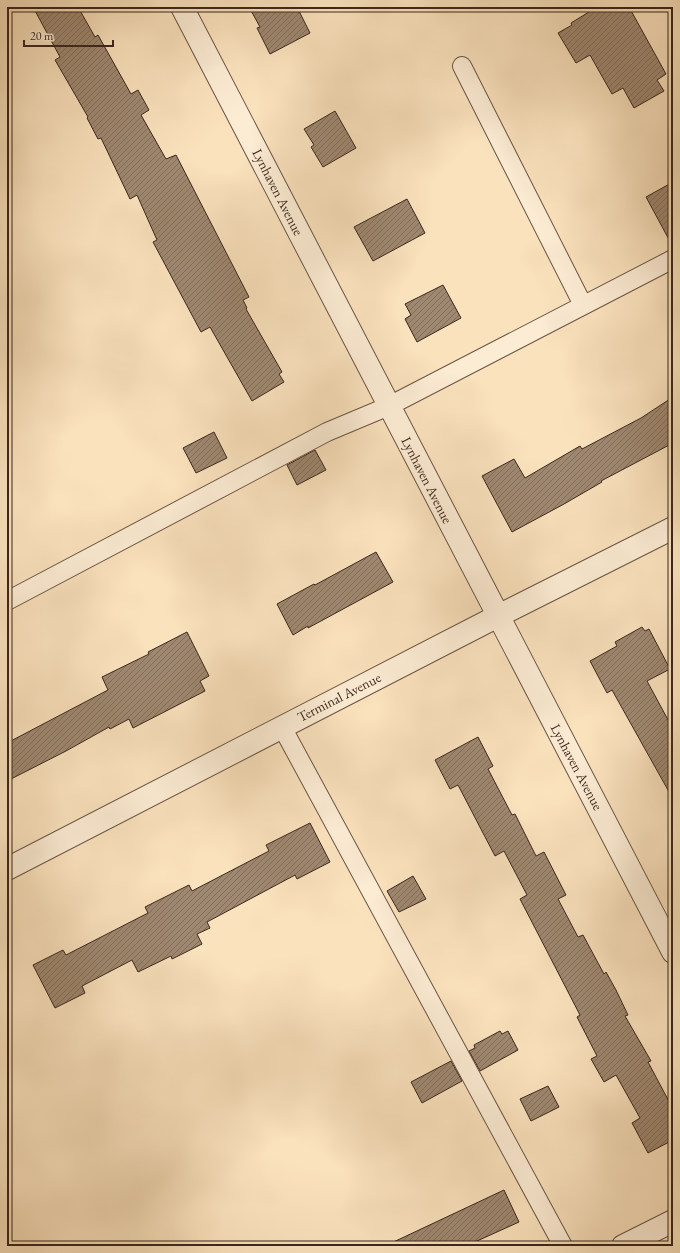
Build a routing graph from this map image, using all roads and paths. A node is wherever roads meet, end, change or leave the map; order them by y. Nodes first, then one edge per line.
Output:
1 (182, 7) edge
2 (462, 66) dead end
3 (673, 259) edge
4 (583, 305) junction
5 (389, 406) junction
6 (673, 528) edge
7 (7, 601) edge
8 (498, 616) junction
9 (282, 727) junction
10 (7, 869) edge
11 (673, 952) edge
12 (673, 1221) edge
13 (563, 1246) edge
14 (622, 1246) edge

1 - 5 street, Lynhaven Avenue
2 - 4 lane
3 - 4 lane
4 - 5 lane
5 - 7 lane
5 - 8 street, Lynhaven Avenue
6 - 8 street, Terminal Avenue
8 - 9 street, Terminal Avenue
8 - 11 street, Lynhaven Avenue
9 - 10 street, Terminal Avenue
9 - 13 lane
12 - 14 street

